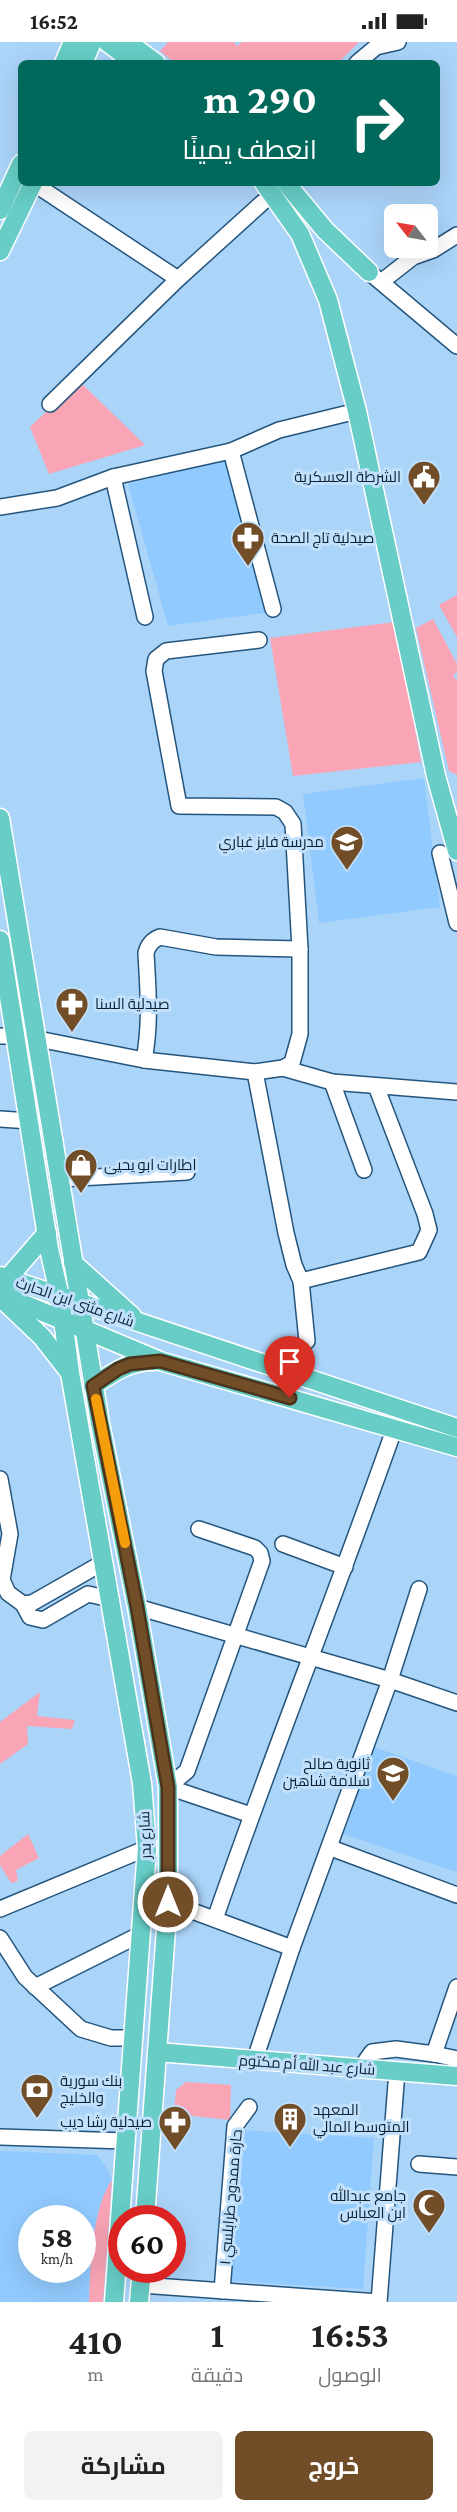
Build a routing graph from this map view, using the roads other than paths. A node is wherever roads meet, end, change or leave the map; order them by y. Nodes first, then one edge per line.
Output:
1 (73, 42) edge
2 (92, 42) edge
3 (107, 42) edge
4 (127, 42) edge
5 (399, 42) edge
6 (65, 60) edge
7 (84, 60) edge
8 (131, 60) edge
9 (152, 60) edge
10 (361, 60) edge
11 (18, 170) edge
12 (32, 186) edge
13 (38, 186) edge
14 (266, 186) edge
15 (288, 186) edge
16 (3, 198) edge
17 (263, 202) dead end
18 (457, 235) edge
19 (0, 251) edge
20 (375, 277) junction
21 (178, 279) junction
22 (457, 346) edge
23 (50, 404) dead end
24 (357, 411) junction
25 (231, 451) junction
26 (113, 477) junction
27 (0, 507) edge
28 (273, 609) dead end
29 (145, 617) dead end
30 (259, 640) dead end
31 (0, 818) edge
32 (448, 852) edge
33 (457, 923) edge
34 (0, 940) edge
35 (300, 950) junction
36 (8, 1036) edge
37 (38, 1039) junction
38 (144, 1060) junction
39 (283, 1068) junction
40 (255, 1072) junction
41 (332, 1082) junction
42 (376, 1086) junction
43 (457, 1092) edge
44 (0, 1119) edge
45 (30, 1121) junction
46 (364, 1170) dead end
47 (188, 1172) dead end
48 (60, 1179) junction
49 (47, 1233) junction
50 (74, 1263) junction
51 (301, 1281) junction
52 (2, 1287) edge
53 (60, 1297) junction
54 (81, 1302) junction
55 (63, 1320) junction
56 (143, 1325) junction
57 (85, 1331) junction
58 (307, 1341) dead end
59 (160, 1361) junction
60 (70, 1373) junction
61 (93, 1386) junction
62 (100, 1424) junction
63 (80, 1425) junction
64 (395, 1427) junction
65 (457, 1428) edge
66 (457, 1447) edge
67 (0, 1479) edge
68 (199, 1529) dead end
69 (283, 1544) dead end
70 (104, 1562) junction
71 (345, 1567) junction
72 (419, 1589) dead end
73 (110, 1599) junction
74 (23, 1604) junction
75 (137, 1607) junction
76 (234, 1636) junction
77 (311, 1656) junction
78 (390, 1680) junction
79 (457, 1703) edge
80 (168, 1787) junction
81 (251, 1815) junction
82 (147, 1848) junction
83 (331, 1848) junction
84 (457, 1895) edge
85 (168, 1902) junction
86 (0, 1909) edge
87 (215, 1919) junction
88 (141, 1934) junction
89 (0, 1938) edge
90 (292, 1948) junction
91 (35, 1987) junction
92 (457, 1988) edge
93 (132, 2038) junction
94 (157, 2052) junction
95 (434, 2054) junction
96 (457, 2059) edge
97 (254, 2062) junction
98 (360, 2069) junction
99 (397, 2071) junction
100 (457, 2076) edge
101 (249, 2107) dead end
102 (0, 2137) edge
103 (126, 2141) junction
104 (419, 2164) dead end
105 (457, 2167) edge
106 (146, 2205) edge
107 (140, 2286) edge
108 (222, 2291) junction
109 (114, 2302) edge
110 (379, 2302) edge

1 - 6 main road
2 - 7 main road
3 - 8 main road
4 - 9 main road
5 - 10 street
11 - 16 main road
12 - 19 main road
13 - 21 street
14 - 24 main road
15 - 20 main road
17 - 21 street
18 - 20 street
20 - 22 street
21 - 23 street
24 - 25 street
24 - 32 main road
25 - 26 street
25 - 28 street
26 - 27 street
26 - 29 street
30 - 35 street
31 - 37 main road, شارع بدر
32 - 33 street
34 - 36 main road, شارع بدر
35 - 38 street
35 - 39 street
36 - 37 main road
36 - 45 main road, شارع بدر
37 - 38 street
37 - 48 main road, شارع بدر
38 - 40 street
39 - 40 street
39 - 41 street
40 - 51 street
41 - 42 street
41 - 46 street
42 - 43 street
42 - 51 street
44 - 45 street
45 - 49 main road, شارع بدر
47 - 48 street
48 - 50 main road, شارع بدر
49 - 52 main road
49 - 53 main road, شارع بدر
50 - 54 main road, شارع بدر
50 - 56 main road
51 - 58 street
52 - 53 main road, شارع مثنى ابن الحارث
52 - 55 main road
52 - 60 main road
53 - 54 main road, شارع مثنى ابن الحارث
53 - 55 main road, شارع بدر
54 - 56 main road, شارع مثنى ابن الحارث
54 - 57 main road, شارع بدر
55 - 57 main road
55 - 60 main road, شارع بدر
56 - 65 main road, شارع مثنى ابن الحارث
57 - 59 main road
57 - 61 main road, شارع بدر
59 - 61 main road
59 - 64 main road
60 - 63 main road, شارع بدر
61 - 62 main road, شارع بدر
62 - 63 main road
62 - 75 main road, شارع بدر
63 - 70 main road, شارع بدر
64 - 66 main road
64 - 71 street
67 - 74 street
68 - 76 street
69 - 71 street
70 - 73 main road, شارع بدر
70 - 74 street
71 - 77 street
72 - 78 street
73 - 74 street
73 - 82 main road, شارع بدر
75 - 76 street
75 - 80 main road, شارع بدر
76 - 77 street
76 - 80 street
77 - 78 street
77 - 81 street
78 - 79 street
78 - 83 street
80 - 81 street
80 - 85 main road, شارع بدر
81 - 87 street
82 - 86 street
82 - 88 main road, شارع بدر
83 - 84 street
83 - 90 street
85 - 87 street
85 - 94 main road, شارع بدر
87 - 90 street
88 - 91 street
88 - 93 main road, شارع بدر
89 - 91 street
90 - 97 street
91 - 93 street
92 - 95 street
93 - 103 main road, شارع بدر
94 - 97 main road, شارع عبد اللّه أم مكتوم
94 - 106 main road, شارع بدر
95 - 96 street
95 - 98 street
97 - 98 main road, شارع عبد اللّه أم مكتوم
98 - 99 main road, شارع عبد اللّه أم مكتوم
99 - 100 main road, شارع عبد اللّه أم مكتوم
99 - 110 street
101 - 108 street, حارة ممدوح طرابلسي ١
102 - 103 street
103 - 109 main road, شارع بدر
104 - 105 street
107 - 108 street
108 - 110 street

